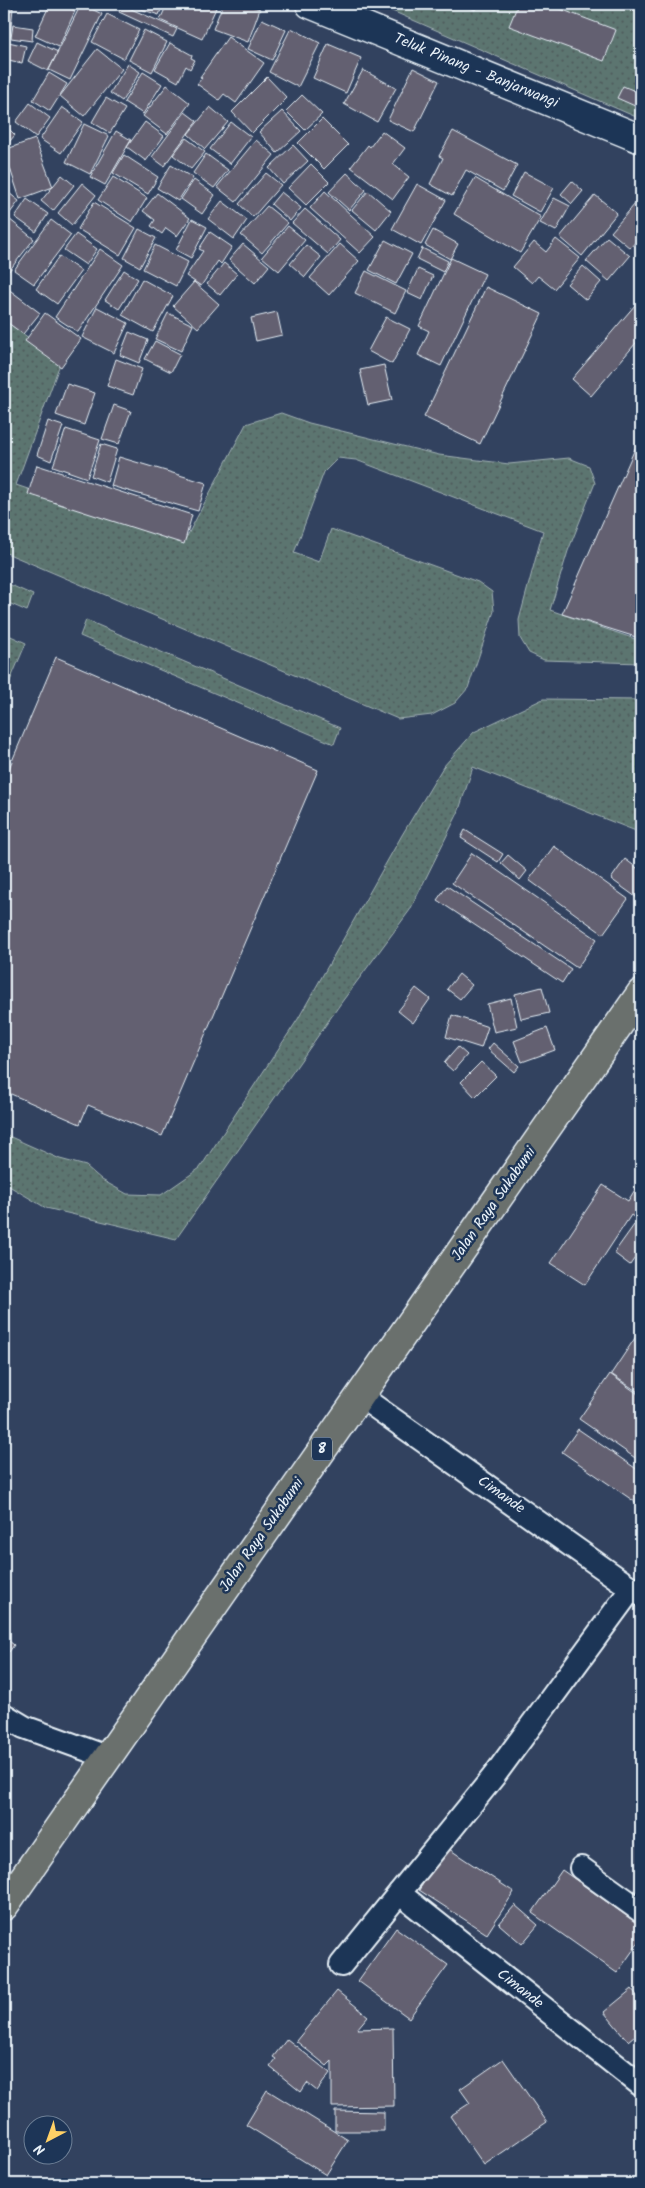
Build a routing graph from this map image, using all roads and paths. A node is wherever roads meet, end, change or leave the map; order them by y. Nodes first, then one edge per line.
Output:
1 (310, 4) edge
2 (641, 139) edge
3 (641, 993) edge
4 (360, 1396) junction
5 (637, 1591) edge
6 (4, 1715) edge
7 (107, 1757) junction
8 (581, 1868) dead end
9 (399, 1893) junction
10 (4, 1906) edge
11 (641, 1911) edge
12 (341, 1965) dead end
13 (641, 2085) edge

1 - 2 main road, Teluk Pinang - Banjarwangi
3 - 4 highway, Jalan Raya Sukabumi / 8
4 - 5 street, Cimande
4 - 7 highway, Jalan Raya Sukabumi / 8
5 - 9 street
6 - 7 street
7 - 10 highway, Jalan Raya Sukabumi / 8
8 - 11 street
9 - 12 street
9 - 13 street, Cimande

